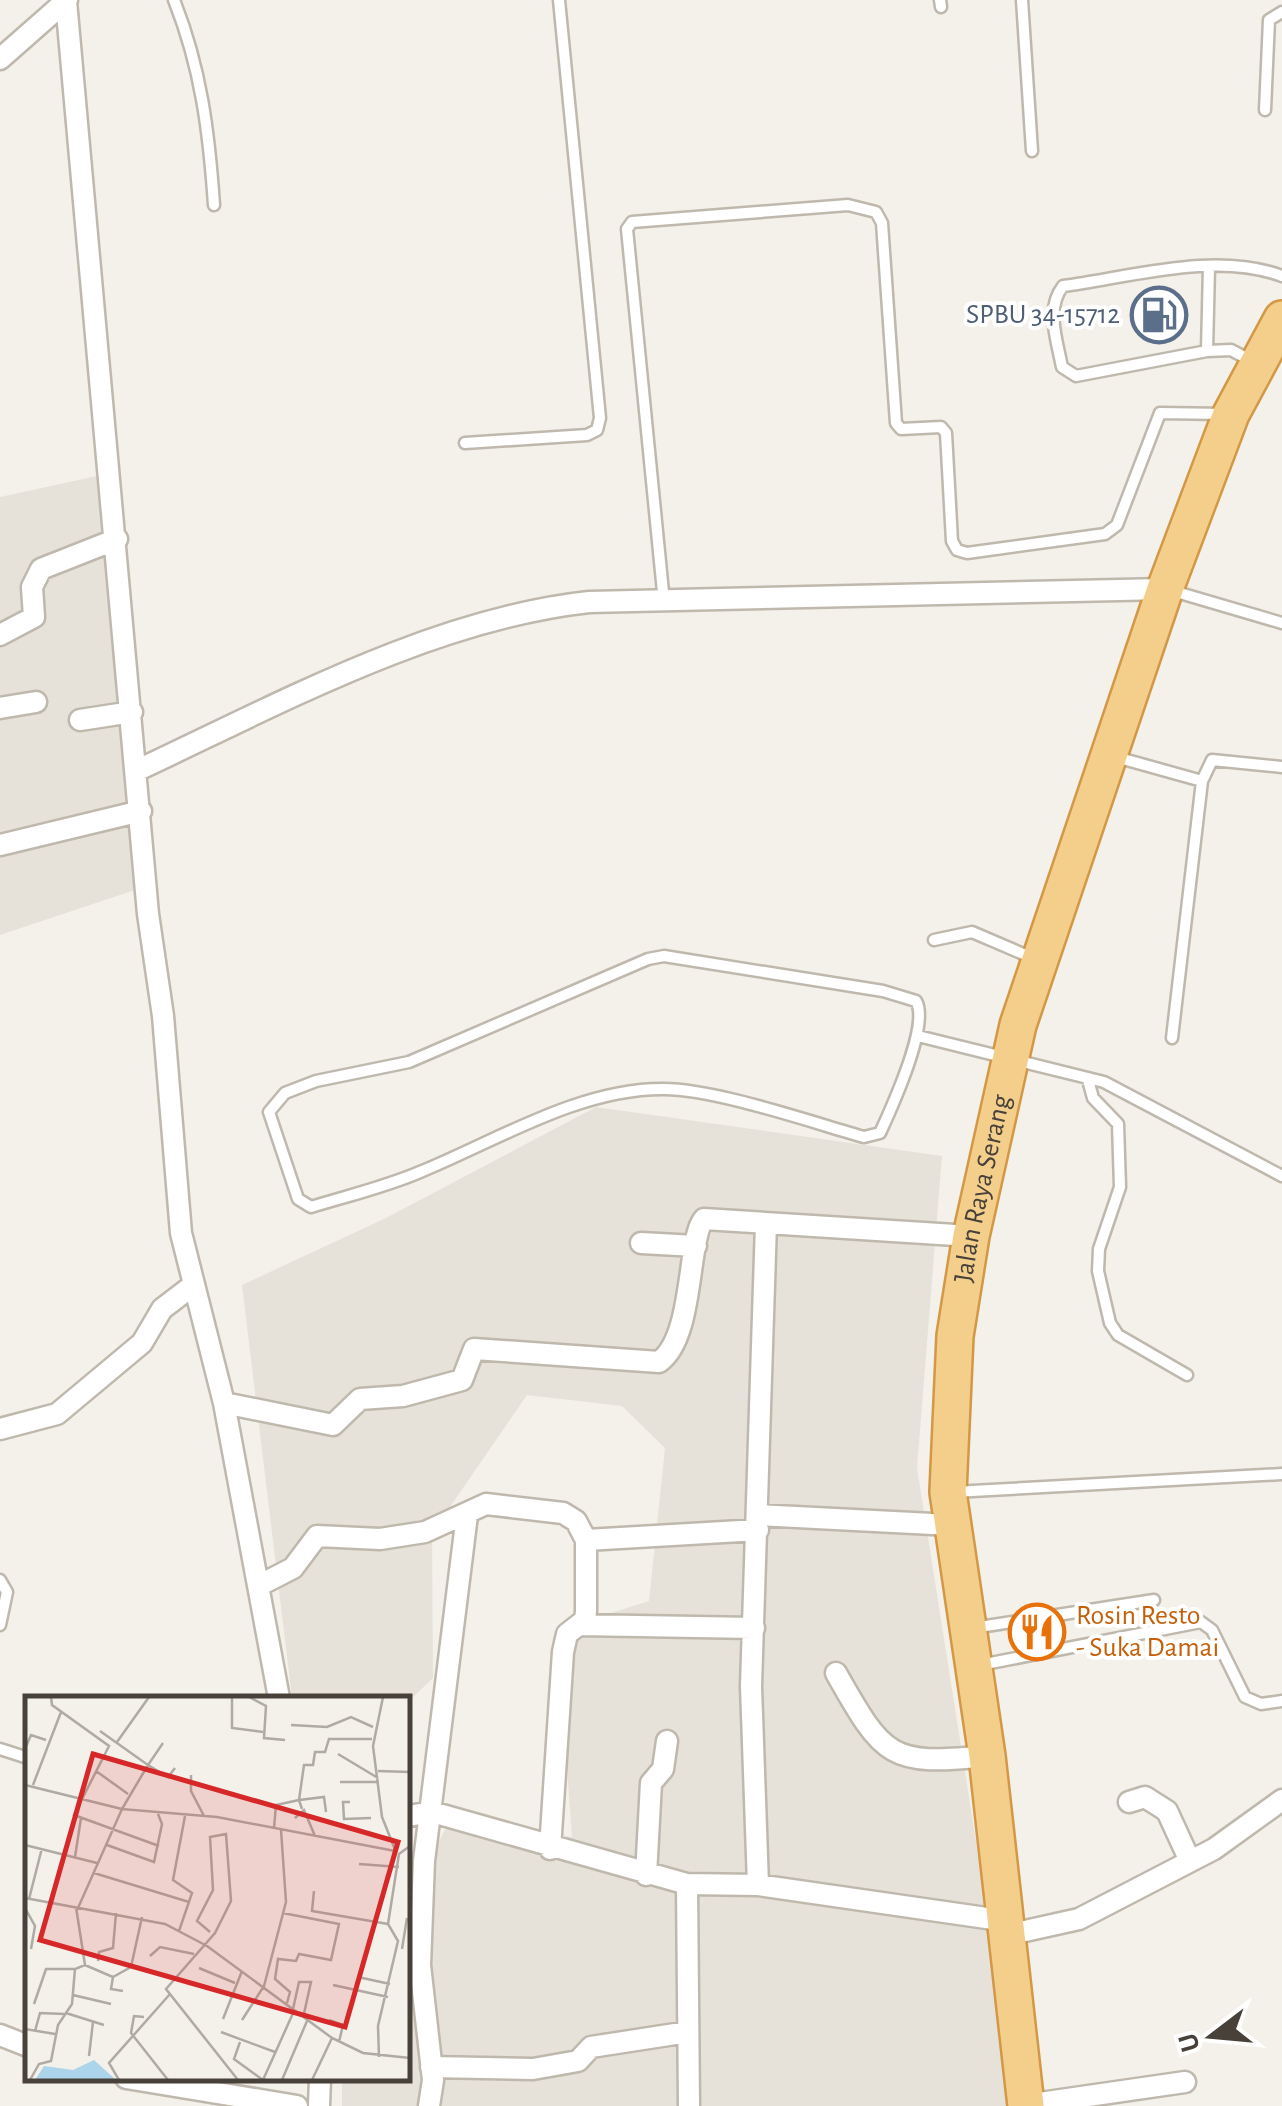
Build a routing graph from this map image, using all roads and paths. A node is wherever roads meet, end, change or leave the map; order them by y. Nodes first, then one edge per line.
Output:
1 (67, 0) edge
2 (174, 0) edge
3 (559, 0) edge
4 (1022, 0) edge
5 (1282, 12) edge
6 (0, 59) edge
7 (1265, 110) dead end
8 (1032, 151) dead end
9 (214, 204) dead end
10 (1209, 266) junction
11 (1282, 276) edge
12 (1282, 319) edge
13 (1207, 351) junction
14 (1258, 364) junction
15 (1231, 414) junction
16 (464, 443) dead end
17 (117, 539) junction
18 (1164, 589) junction
19 (664, 602) junction
20 (1282, 623) edge
21 (0, 636) edge
22 (36, 702) dead end
23 (0, 708) edge
24 (132, 712) junction
25 (80, 720) dead end
26 (1109, 756) junction
27 (1282, 767) edge
28 (138, 770) junction
29 (1202, 781) junction
30 (140, 811) junction
31 (0, 845) edge
32 (934, 940) dead end
33 (1040, 961) junction
34 (918, 1036) junction
35 (1172, 1038) dead end
36 (1008, 1059) junction
37 (1088, 1080) junction
38 (1282, 1176) edge
39 (766, 1223) junction
40 (971, 1236) junction
41 (641, 1243) dead end
42 (696, 1246) junction
43 (195, 1293) junction
44 (1187, 1375) dead end
45 (224, 1404) junction
46 (0, 1429) edge
47 (1282, 1474) edge
48 (950, 1508) junction
49 (467, 1514) junction
50 (758, 1523) junction
51 (586, 1540) junction
52 (0, 1580) edge
53 (260, 1585) junction
54 (1154, 1600) dead end
55 (0, 1625) edge
56 (579, 1625) junction
57 (754, 1628) junction
58 (967, 1629) junction
59 (973, 1666) junction
60 (836, 1673) dead end
61 (280, 1696) edge
62 (1282, 1702) edge
63 (667, 1741) dead end
64 (0, 1749) edge
65 (987, 1756) junction
66 (25, 1757) edge
67 (1282, 1800) edge
68 (1130, 1802) dead end
69 (432, 1812) junction
70 (410, 1816) edge
71 (550, 1849) junction
72 (1190, 1862) junction
73 (646, 1874) junction
74 (687, 1884) junction
75 (758, 1885) junction
76 (1007, 1928) junction
77 (688, 2032) junction
78 (0, 2035) edge
79 (25, 2045) edge
80 (430, 2067) junction
81 (144, 2081) edge
82 (320, 2081) edge
83 (1185, 2082) dead end
84 (1026, 2105) edge
85 (297, 2106) edge
86 (319, 2106) edge
87 (429, 2106) edge
88 (689, 2106) edge

1 - 6 street
1 - 17 street
2 - 9 lane
3 - 16 lane
4 - 8 lane
5 - 7 lane
10 - 11 lane
10 - 13 lane
10 - 13 lane
12 - 14 highway, Jalan Raya Serang
13 - 14 lane
14 - 15 highway, Jalan Raya Serang
15 - 18 highway, Jalan Raya Serang
15 - 19 lane
17 - 21 street
17 - 24 street
18 - 19 street
18 - 20 lane
18 - 26 highway, Jalan Raya Serang
19 - 28 street
22 - 23 street
24 - 25 street
24 - 28 street
26 - 29 lane
26 - 33 highway, Jalan Raya Serang
27 - 29 lane
28 - 30 street
29 - 35 lane
30 - 31 street
30 - 43 street
32 - 33 lane
33 - 36 highway, Jalan Raya Serang
34 - 34 lane
34 - 36 lane
36 - 37 lane
36 - 40 highway, Jalan Raya Serang
37 - 38 lane
37 - 44 lane
39 - 40 street
39 - 42 street
39 - 50 street
40 - 48 highway, Jalan Raya Serang
41 - 42 street
42 - 45 street
43 - 45 street
43 - 46 street
45 - 53 street
47 - 48 lane
48 - 50 street
48 - 58 highway, Jalan Raya Serang
49 - 51 street
49 - 53 street
49 - 69 street
50 - 51 street
50 - 57 street
51 - 56 street
52 - 55 lane
53 - 61 street
54 - 58 lane
56 - 57 street
56 - 71 street
57 - 75 street
58 - 59 highway, Jalan Raya Serang
59 - 62 lane
59 - 65 highway, Jalan Raya Serang
60 - 65 street
63 - 73 street
64 - 66 lane
65 - 76 highway, Jalan Raya Serang
67 - 72 street
68 - 72 street
69 - 70 street
69 - 71 street
69 - 80 street
71 - 73 street
72 - 76 street
73 - 74 street
74 - 75 street
74 - 77 street
75 - 76 street
76 - 84 highway, Jalan Raya Serang
77 - 80 street
77 - 88 street
78 - 79 street
80 - 87 street
81 - 85 street
82 - 86 street
83 - 84 street

